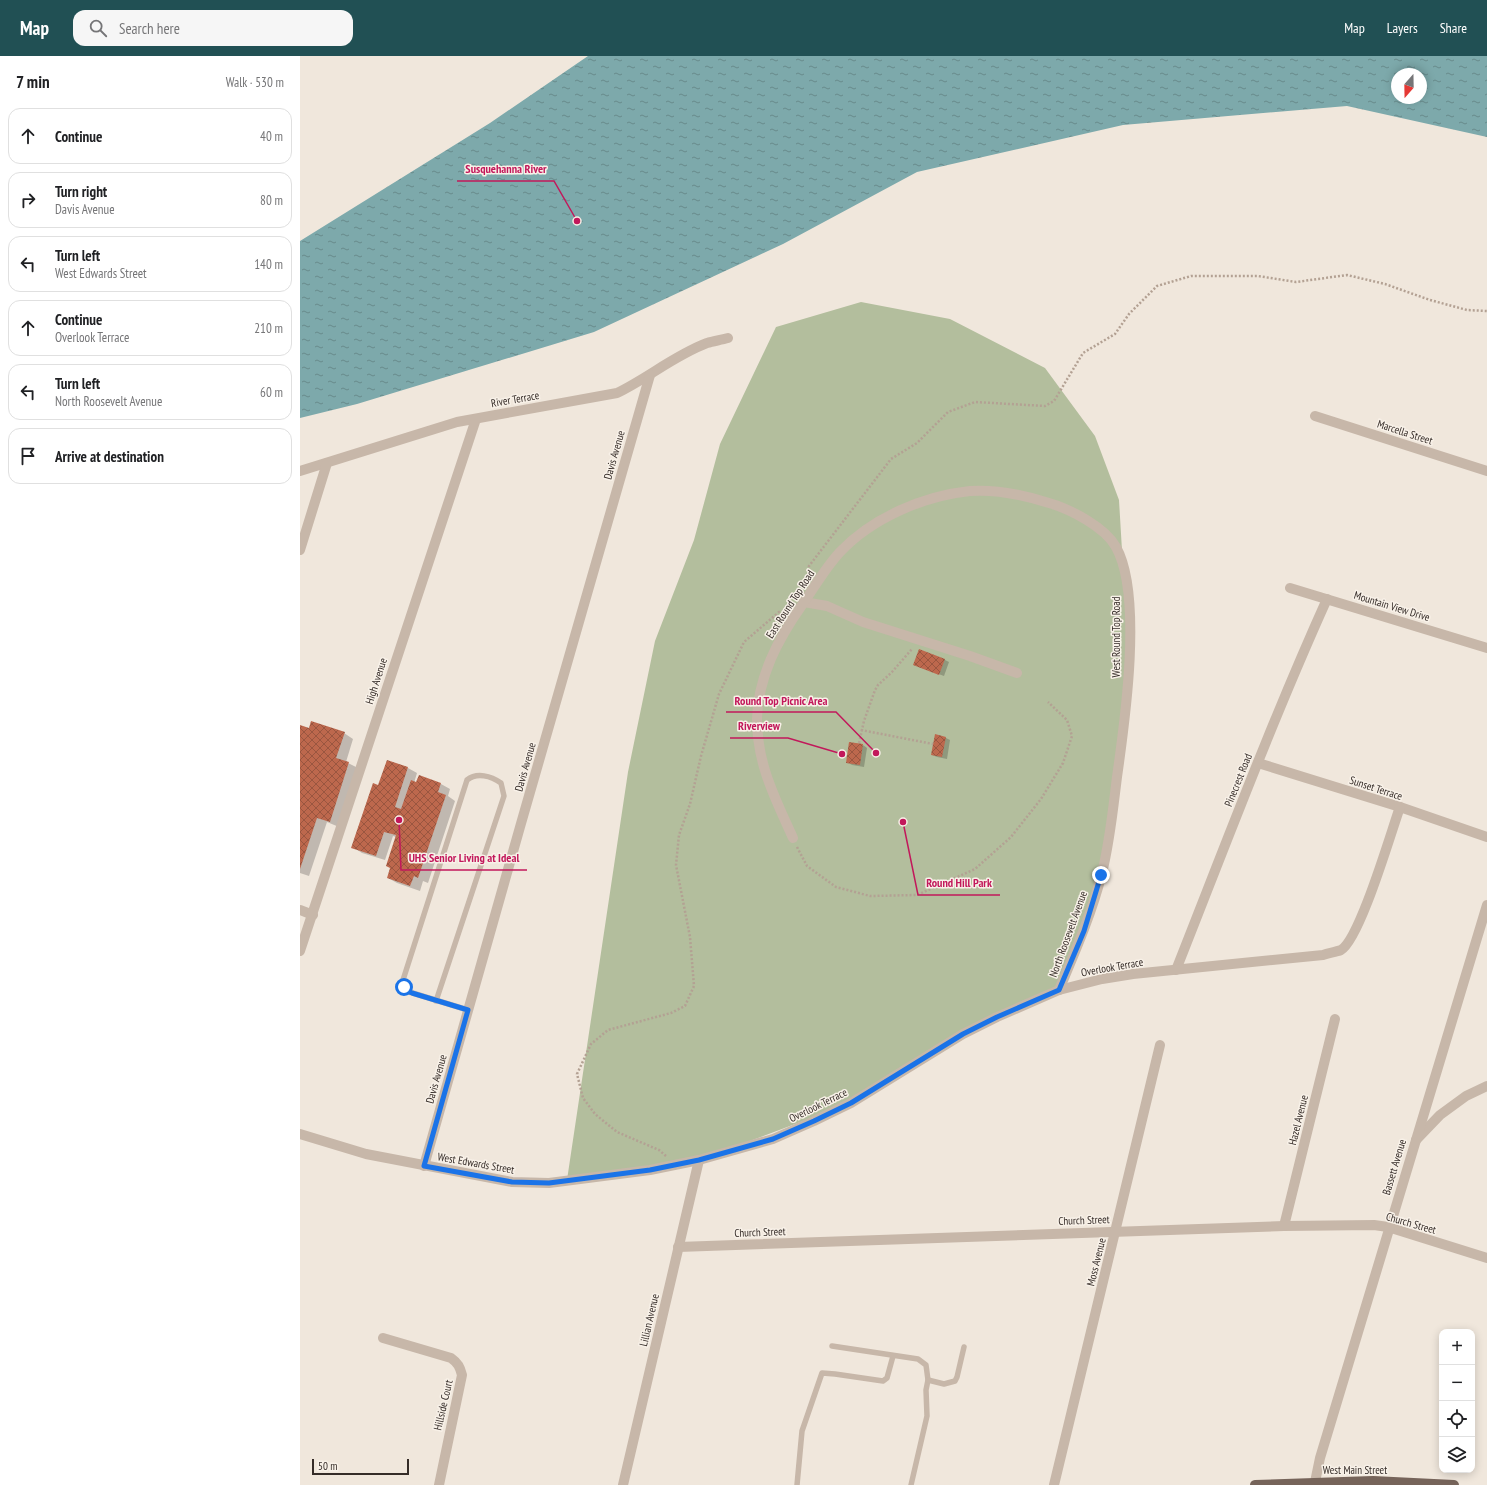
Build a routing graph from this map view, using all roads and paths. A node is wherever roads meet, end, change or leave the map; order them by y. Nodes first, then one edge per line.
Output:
1 (1487, 311) edge
2 (728, 338) dead end
3 (650, 375) junction
4 (1315, 416) dead end
5 (476, 418) junction
6 (327, 463) junction
7 (300, 471) edge
8 (1487, 471) edge
9 (927, 501) joint
10 (300, 550) edge
11 (807, 580) dead end
12 (1290, 588) dead end
13 (1327, 599) junction
14 (804, 602) junction
15 (797, 612) junction
16 (921, 640) junction
17 (1487, 648) edge
18 (1017, 673) dead end
19 (1048, 702) dead end
20 (861, 730) junction
21 (859, 743) dead end
22 (933, 744) dead end
23 (1258, 762) junction
24 (1400, 807) junction
25 (1487, 837) edge
26 (793, 838) joint
27 (1109, 838) joint
28 (1487, 905) edge
29 (300, 910) edge
30 (313, 915) junction
31 (300, 951) edge
32 (1176, 970) junction
33 (1059, 990) junction
34 (436, 1001) junction
35 (468, 1010) junction
36 (1334, 1019) dead end
37 (1160, 1045) dead end
38 (1487, 1086) edge
39 (300, 1134) edge
40 (1415, 1141) junction
41 (699, 1160) junction
42 (676, 1164) junction
43 (424, 1166) junction
44 (1284, 1226) junction
45 (1388, 1228) junction
46 (1115, 1231) junction
47 (678, 1247) junction
48 (1487, 1258) edge
49 (383, 1338) dead end
50 (832, 1346) dead end
51 (964, 1347) dead end
52 (893, 1356) junction
53 (928, 1380) junction
54 (1315, 1482) junction
55 (439, 1485) edge
56 (623, 1485) edge
57 (797, 1485) edge
58 (911, 1485) edge
59 (1054, 1485) edge
60 (1255, 1485) edge
61 (1454, 1485) edge

1 - 11 path
2 - 3 street, River Terrace
3 - 5 street, River Terrace
3 - 35 street, Davis Avenue
4 - 8 street, Marcella Street
5 - 6 street, River Terrace
5 - 30 street, High Avenue
6 - 7 street, River Terrace
6 - 10 street
9 - 14 street, East Round Top Road
9 - 27 street, West Round Top Road
12 - 13 street, Mountain View Drive
13 - 17 street, Mountain View Drive
13 - 23 street, Pinecrest Road
14 - 15 street, East Round Top Road
14 - 16 street
15 - 26 street, East Round Top Road
15 - 42 path
16 - 18 street
16 - 20 path
19 - 26 path
20 - 21 path
20 - 22 path
23 - 24 street, Sunset Terrace
23 - 32 street, Pinecrest Road
24 - 25 street, Sunset Terrace
24 - 32 street, Overlook Terrace
27 - 33 street, North Roosevelt Avenue
28 - 40 street, Bassett Avenue
29 - 30 street
30 - 31 street, High Avenue
32 - 33 street, Overlook Terrace
33 - 41 street, Overlook Terrace
34 - 34 lane
34 - 35 lane
35 - 43 street, Davis Avenue
36 - 44 street, Hazel Avenue
37 - 46 street, Moss Avenue
38 - 40 street
39 - 43 street, West Edwards Street
40 - 45 street, Bassett Avenue
41 - 42 street, West Edwards Street
41 - 47 street, Lillian Avenue
42 - 43 street, West Edwards Street
44 - 45 street, Church Street
44 - 46 street, Church Street
45 - 48 street, Church Street
45 - 54 street, Bassett Avenue
46 - 47 street, Church Street
46 - 59 street, Moss Avenue
47 - 56 street, Lillian Avenue
49 - 55 street, Hillside Court
50 - 52 lane
51 - 53 lane
52 - 53 lane
52 - 57 lane
53 - 58 lane
54 - 60 main road, West Main Street
54 - 61 main road, West Main Street

